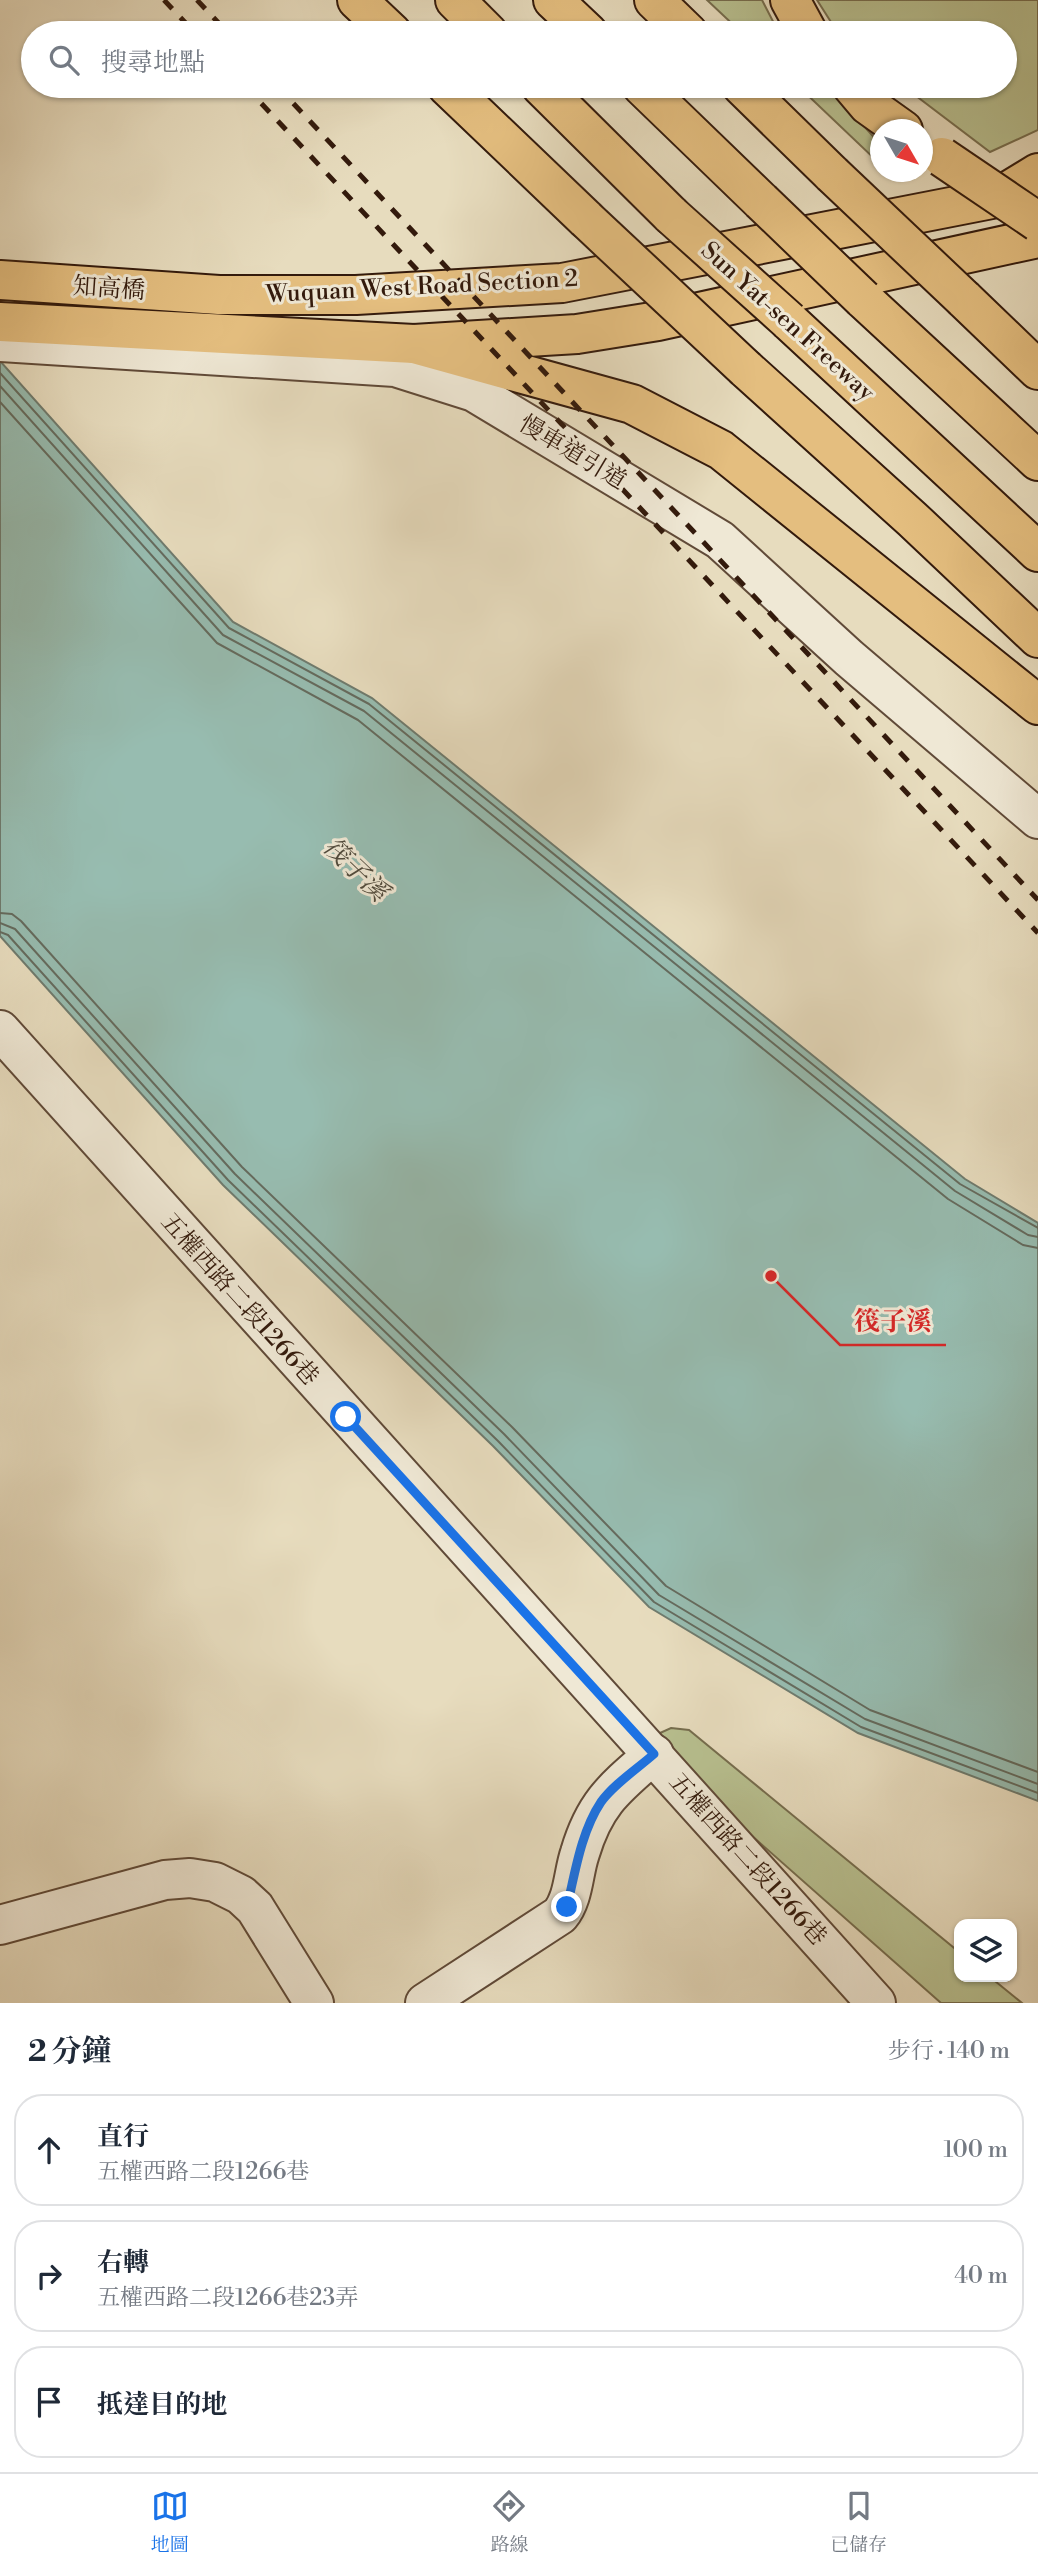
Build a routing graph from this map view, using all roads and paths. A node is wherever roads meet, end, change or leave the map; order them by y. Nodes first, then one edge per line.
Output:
1 (357, 0) edge
2 (455, 0) edge
3 (553, 0) edge
4 (654, 0) edge
5 (790, 0) edge
6 (379, 21) edge
7 (476, 21) edge
8 (575, 21) edge
9 (676, 21) edge
10 (801, 21) edge
11 (460, 98) edge
12 (553, 98) edge
13 (654, 98) edge
14 (754, 98) edge
15 (862, 98) edge
16 (888, 119) edge
17 (933, 151) edge
18 (1038, 173) edge
19 (1038, 186) edge
20 (996, 198) junction
21 (1038, 222) edge
22 (1038, 238) edge
23 (0, 280) edge
24 (219, 295) joint
25 (0, 322) edge
26 (0, 342) edge
27 (217, 344) junction
28 (414, 344) junction
29 (1038, 370) edge
30 (1038, 461) edge
31 (1038, 552) edge
32 (1038, 638) edge
33 (1038, 705) edge
34 (1038, 819) edge
35 (0, 1030) edge
36 (654, 1754) junction
37 (0, 1925) edge
38 (314, 2003) edge
39 (425, 2003) edge
40 (876, 2003) edge

1 - 6 main road
2 - 7 main road
3 - 8 main road
4 - 9 main road
5 - 10 main road
11 - 32 main road, bridge
12 - 31 main road, Sun Yat-sen Freeway, bridge
13 - 30 main road, bridge
14 - 29 main road, bridge
15 - 16 main road
17 - 21 main road, bridge
18 - 20 main road
19 - 20 main road
20 - 24 main road, Wuquan West Road Section 2
22 - 28 main road, Wuquan West Road Section 2
23 - 24 main road, 知高橋
25 - 27 main road, 知高橋
26 - 27 lane, 慢車道引道
27 - 28 main road, Wuquan West Road Section 2
27 - 34 lane, 慢車道引道
28 - 33 main road
35 - 36 lane, 五權西路二段1266巷
36 - 39 lane
36 - 40 lane, 五權西路二段1266巷
37 - 38 lane

